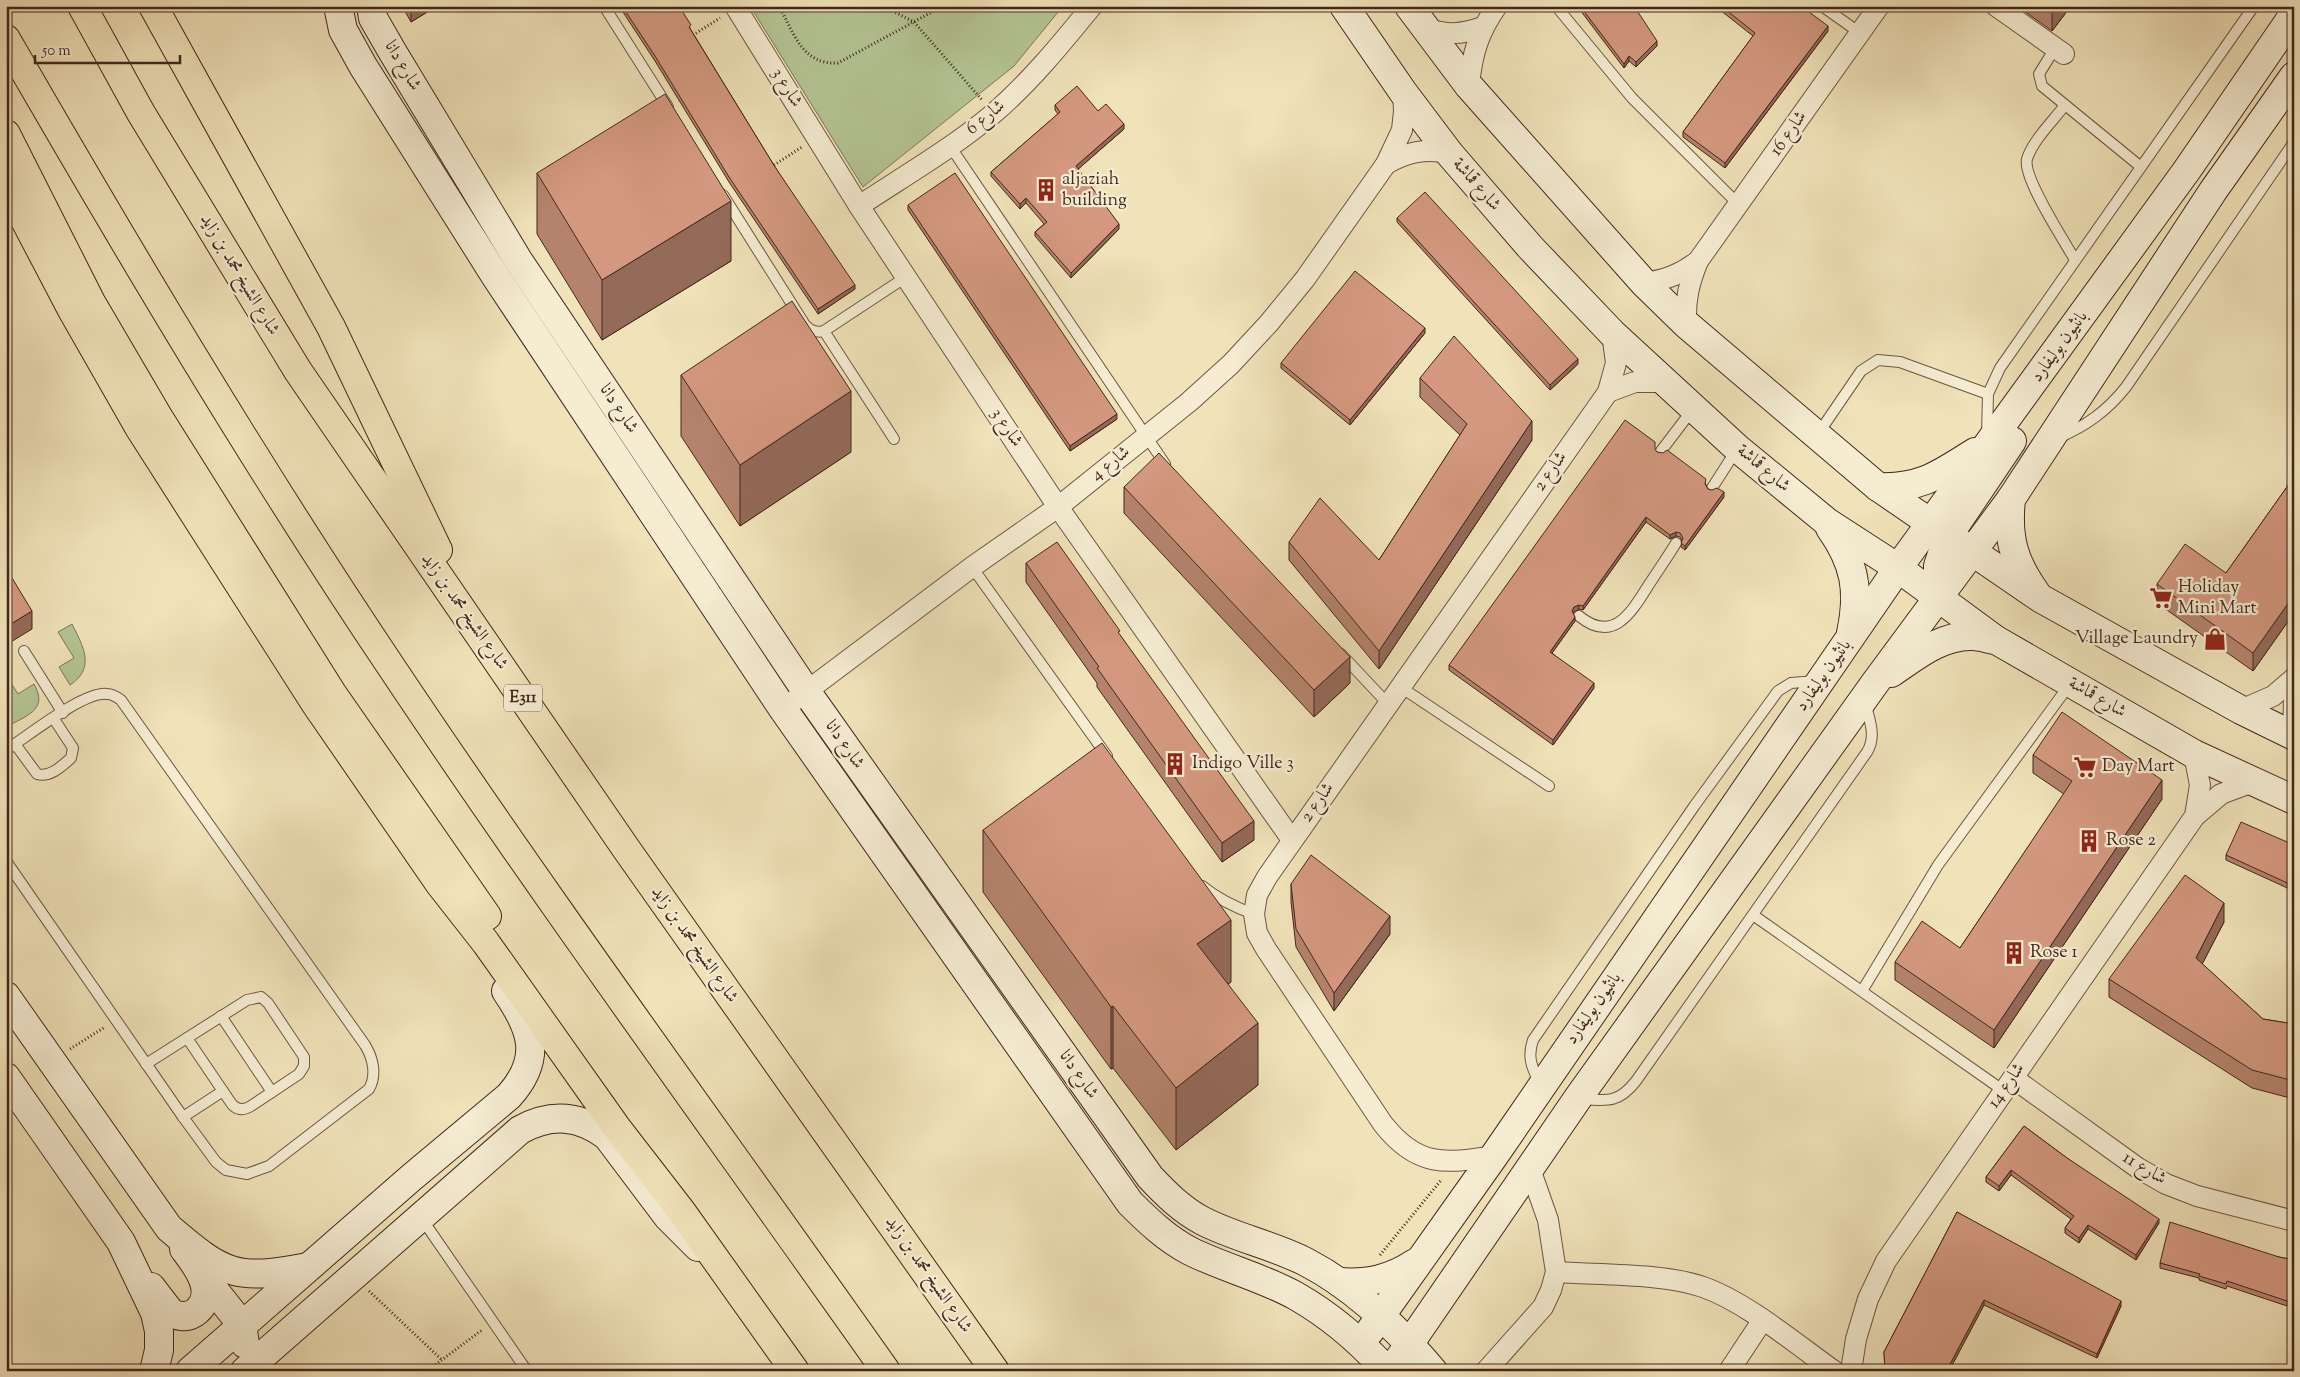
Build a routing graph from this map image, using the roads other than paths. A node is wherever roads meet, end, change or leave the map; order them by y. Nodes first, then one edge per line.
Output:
1 (82, 6) edge
2 (153, 6) edge
3 (338, 6) edge
4 (371, 6) edge
5 (604, 6) edge
6 (1092, 6) edge
7 (1344, 6) edge
8 (1409, 6) edge
9 (1497, 6) edge
10 (1556, 6) edge
11 (1822, 6) edge
12 (1879, 6) edge
13 (1996, 6) edge
14 (2254, 6) edge
15 (735, 7) edge
16 (2294, 14) edge
17 (1483, 27) junction
18 (1424, 28) junction
19 (1860, 33) junction
20 (6, 39) edge
21 (2059, 51) joint
22 (2294, 76) edge
23 (1469, 86) junction
24 (1403, 92) junction
25 (2065, 105) junction
26 (673, 116) edge
27 (6, 134) edge
28 (2294, 142) edge
29 (950, 146) junction
30 (1449, 152) junction
31 (1386, 164) junction
32 (2141, 166) junction
33 (6, 184) edge
34 (719, 188) edge
35 (1738, 204) junction
36 (859, 206) junction
37 (2075, 260) junction
38 (1698, 261) junction
39 (906, 277) junction
40 (1644, 283) junction
41 (1686, 324) junction
42 (824, 331) junction
43 (1612, 333) junction
44 (2041, 372) junction
45 (1664, 382) junction
46 (1608, 392) junction
47 (1988, 394) junction
48 (1693, 408) junction
49 (1817, 435) junction
50 (1146, 436) junction
51 (894, 439) dead end
52 (2046, 444) junction
53 (1987, 445) junction
54 (1737, 448) junction
55 (1661, 451) edge
56 (1171, 472) edge
57 (1878, 486) junction
58 (1712, 488) edge
59 (2011, 499) junction
60 (1058, 507) junction
61 (1826, 522) junction
62 (1939, 530) junction
63 (1676, 543) dead end
64 (1971, 552) junction
65 (972, 567) junction
66 (1898, 568) junction
67 (1930, 592) junction
68 (2040, 598) junction
69 (1579, 616) dead end
70 (471, 622) junction
71 (1850, 638) junction
72 (1996, 640) junction
73 (1334, 647) edge
74 (24, 651) dead end
75 (2294, 678) edge
76 (2071, 683) junction
77 (1402, 688) junction
78 (806, 691) junction
79 (1870, 691) junction
80 (2294, 698) edge
81 (1388, 704) junction
82 (783, 709) junction
83 (2241, 710) junction
84 (63, 713) junction
85 (54, 719) junction
86 (2293, 736) edge
87 (1834, 742) junction
88 (10, 747) edge
89 (2194, 754) junction
90 (1114, 766) edge
91 (2253, 782) junction
92 (1549, 786) dead end
93 (2294, 800) edge
94 (2195, 816) junction
95 (1292, 840) junction
96 (6, 861) edge
97 (1197, 880) edge
98 (439, 883) junction
99 (1254, 914) junction
100 (1753, 916) junction
101 (1862, 991) junction
102 (6, 996) edge
103 (222, 1016) junction
104 (187, 1038) junction
105 (146, 1064) junction
106 (6, 1077) edge
107 (2008, 1085) junction
108 (223, 1091) junction
109 (272, 1092) junction
110 (1578, 1098) junction
111 (182, 1117) junction
112 (1494, 1156) junction
113 (1530, 1169) junction
114 (412, 1177) junction
115 (428, 1212) junction
116 (682, 1212) junction
117 (2294, 1221) edge
118 (169, 1228) junction
119 (121, 1242) junction
120 (1418, 1261) junction
121 (309, 1267) junction
122 (722, 1268) junction
123 (200, 1272) junction
124 (1556, 1272) junction
125 (1339, 1282) junction
126 (1381, 1315) junction
127 (1762, 1321) junction
128 (242, 1326) junction
129 (1362, 1343) junction
130 (1410, 1344) junction
131 (154, 1371) edge
132 (190, 1371) edge
133 (235, 1371) edge
134 (245, 1371) edge
135 (527, 1371) edge
136 (795, 1371) edge
137 (886, 1371) edge
138 (995, 1371) edge
139 (1389, 1371) edge
140 (1433, 1371) edge
141 (1486, 1371) edge
142 (1730, 1371) edge
143 (1834, 1371) edge
144 (1851, 1371) edge

1 - 70 highway, شارع الشيخ محمد بن زايد / E311
2 - 70 highway
3 - 82 street, شارع دانا
4 - 78 street, شارع دانا
5 - 26 lane
6 - 29 street, شارع 6
7 - 24 street, شارع قماشة
8 - 18 street
9 - 17 street
10 - 35 lane
11 - 19 lane
12 - 19 street, شارع 16
13 - 21 street
14 - 32 lane
15 - 36 street, شارع 3
16 - 44 street, بانثيون بوليفارد
17 - 18 street
17 - 23 street
18 - 23 street
19 - 35 street, شارع 16
20 - 137 highway
21 - 25 lane
22 - 52 street
23 - 40 street
24 - 30 street, شارع قماشة
24 - 31 street, شارع 4
25 - 32 lane
25 - 37 lane
27 - 116 highway
28 - 52 lane
29 - 36 street, شارع 6
29 - 50 lane
30 - 31 street, شارع 4
30 - 43 street, شارع قماشة
31 - 50 street, شارع 4
32 - 37 lane
33 - 98 highway
34 - 42 lane
35 - 38 street, شارع 16
36 - 39 street, شارع 3
37 - 47 lane
38 - 40 street, شارع 16
38 - 41 street, شارع 16
39 - 42 lane
39 - 60 street, شارع 3
40 - 41 street
41 - 49 street
42 - 51 lane
43 - 45 street, شارع قماشة
43 - 46 street, شارع 2
44 - 53 street, بانثيون بوليفارد
44 - 62 street
45 - 46 street
45 - 48 street, شارع قماشة
46 - 77 street, شارع 2
47 - 49 lane
47 - 53 lane
48 - 54 street, شارع قماشة
48 - 55 lane
49 - 57 street
50 - 56 lane
50 - 60 street, شارع 4
52 - 59 street
53 - 57 street
53 - 62 street, بانثيون بوليفارد
54 - 58 lane
54 - 61 street, شارع قماشة
57 - 62 street
59 - 64 street
59 - 68 street
60 - 65 street, شارع 4
60 - 95 street, شارع 3
61 - 66 street, شارع قماشة
61 - 71 street
62 - 64 street
62 - 66 street, بانثيون بوليفارد
62 - 67 street
63 - 69 lane
64 - 67 street
64 - 68 street
65 - 78 street, شارع 4
65 - 90 lane
66 - 67 street, شارع قماشة
66 - 71 street, بانثيون بوليفارد
67 - 72 street, شارع قماشة
67 - 79 street
67 - 87 street
68 - 83 street
70 - 138 highway, شارع الشيخ محمد بن زايد / E311
71 - 112 street, بانثيون بوليفارد
72 - 76 street, شارع قماشة
72 - 79 street
73 - 81 lane
74 - 84 lane
75 - 83 street
76 - 89 street, شارع قماشة
76 - 101 lane
77 - 81 street, شارع 2
77 - 92 lane
78 - 82 street, شارع 4
78 - 125 street, شارع دانا
79 - 87 street
79 - 100 lane
80 - 86 street
81 - 95 street, شارع 2
82 - 129 street, شارع دانا
83 - 86 street
84 - 85 lane
84 - 111 lane
85 - 88 lane
85 - 88 lane
87 - 110 street
89 - 91 street, شارع قماشة
89 - 94 street, شارع 14
91 - 93 street, شارع قماشة
91 - 94 street, شارع 14
94 - 107 street, شارع 14
95 - 99 street, شارع 2
96 - 105 lane
97 - 99 lane
98 - 114 street
98 - 116 highway
99 - 112 street, شارع 2
100 - 101 lane
100 - 110 lane
101 - 107 lane
102 - 118 street
103 - 104 lane
103 - 109 lane
103 - 109 lane
104 - 105 lane
104 - 108 lane
105 - 111 lane
106 - 119 street
107 - 117 street, شارع 11
107 - 144 street, شارع 14
108 - 109 lane
108 - 111 lane
110 - 113 street
112 - 120 street, بانثيون بوليفارد
113 - 124 street
113 - 130 street
114 - 115 street
114 - 121 street
115 - 122 street
115 - 134 street
115 - 135 lane
116 - 122 highway
118 - 121 street
118 - 123 street
119 - 123 street
119 - 131 street
120 - 125 street
120 - 126 street, بانثيون بوليفارد
121 - 128 street
122 - 136 highway
123 - 128 street
124 - 127 street
124 - 141 street
125 - 126 street, شارع دانا
126 - 129 street, بانثيون بوليفارد
126 - 130 street, شارع دانا
127 - 142 street
127 - 143 street
128 - 132 street
128 - 133 street
129 - 139 street, شارع دانا
130 - 139 street
130 - 140 street, شارع دانا

